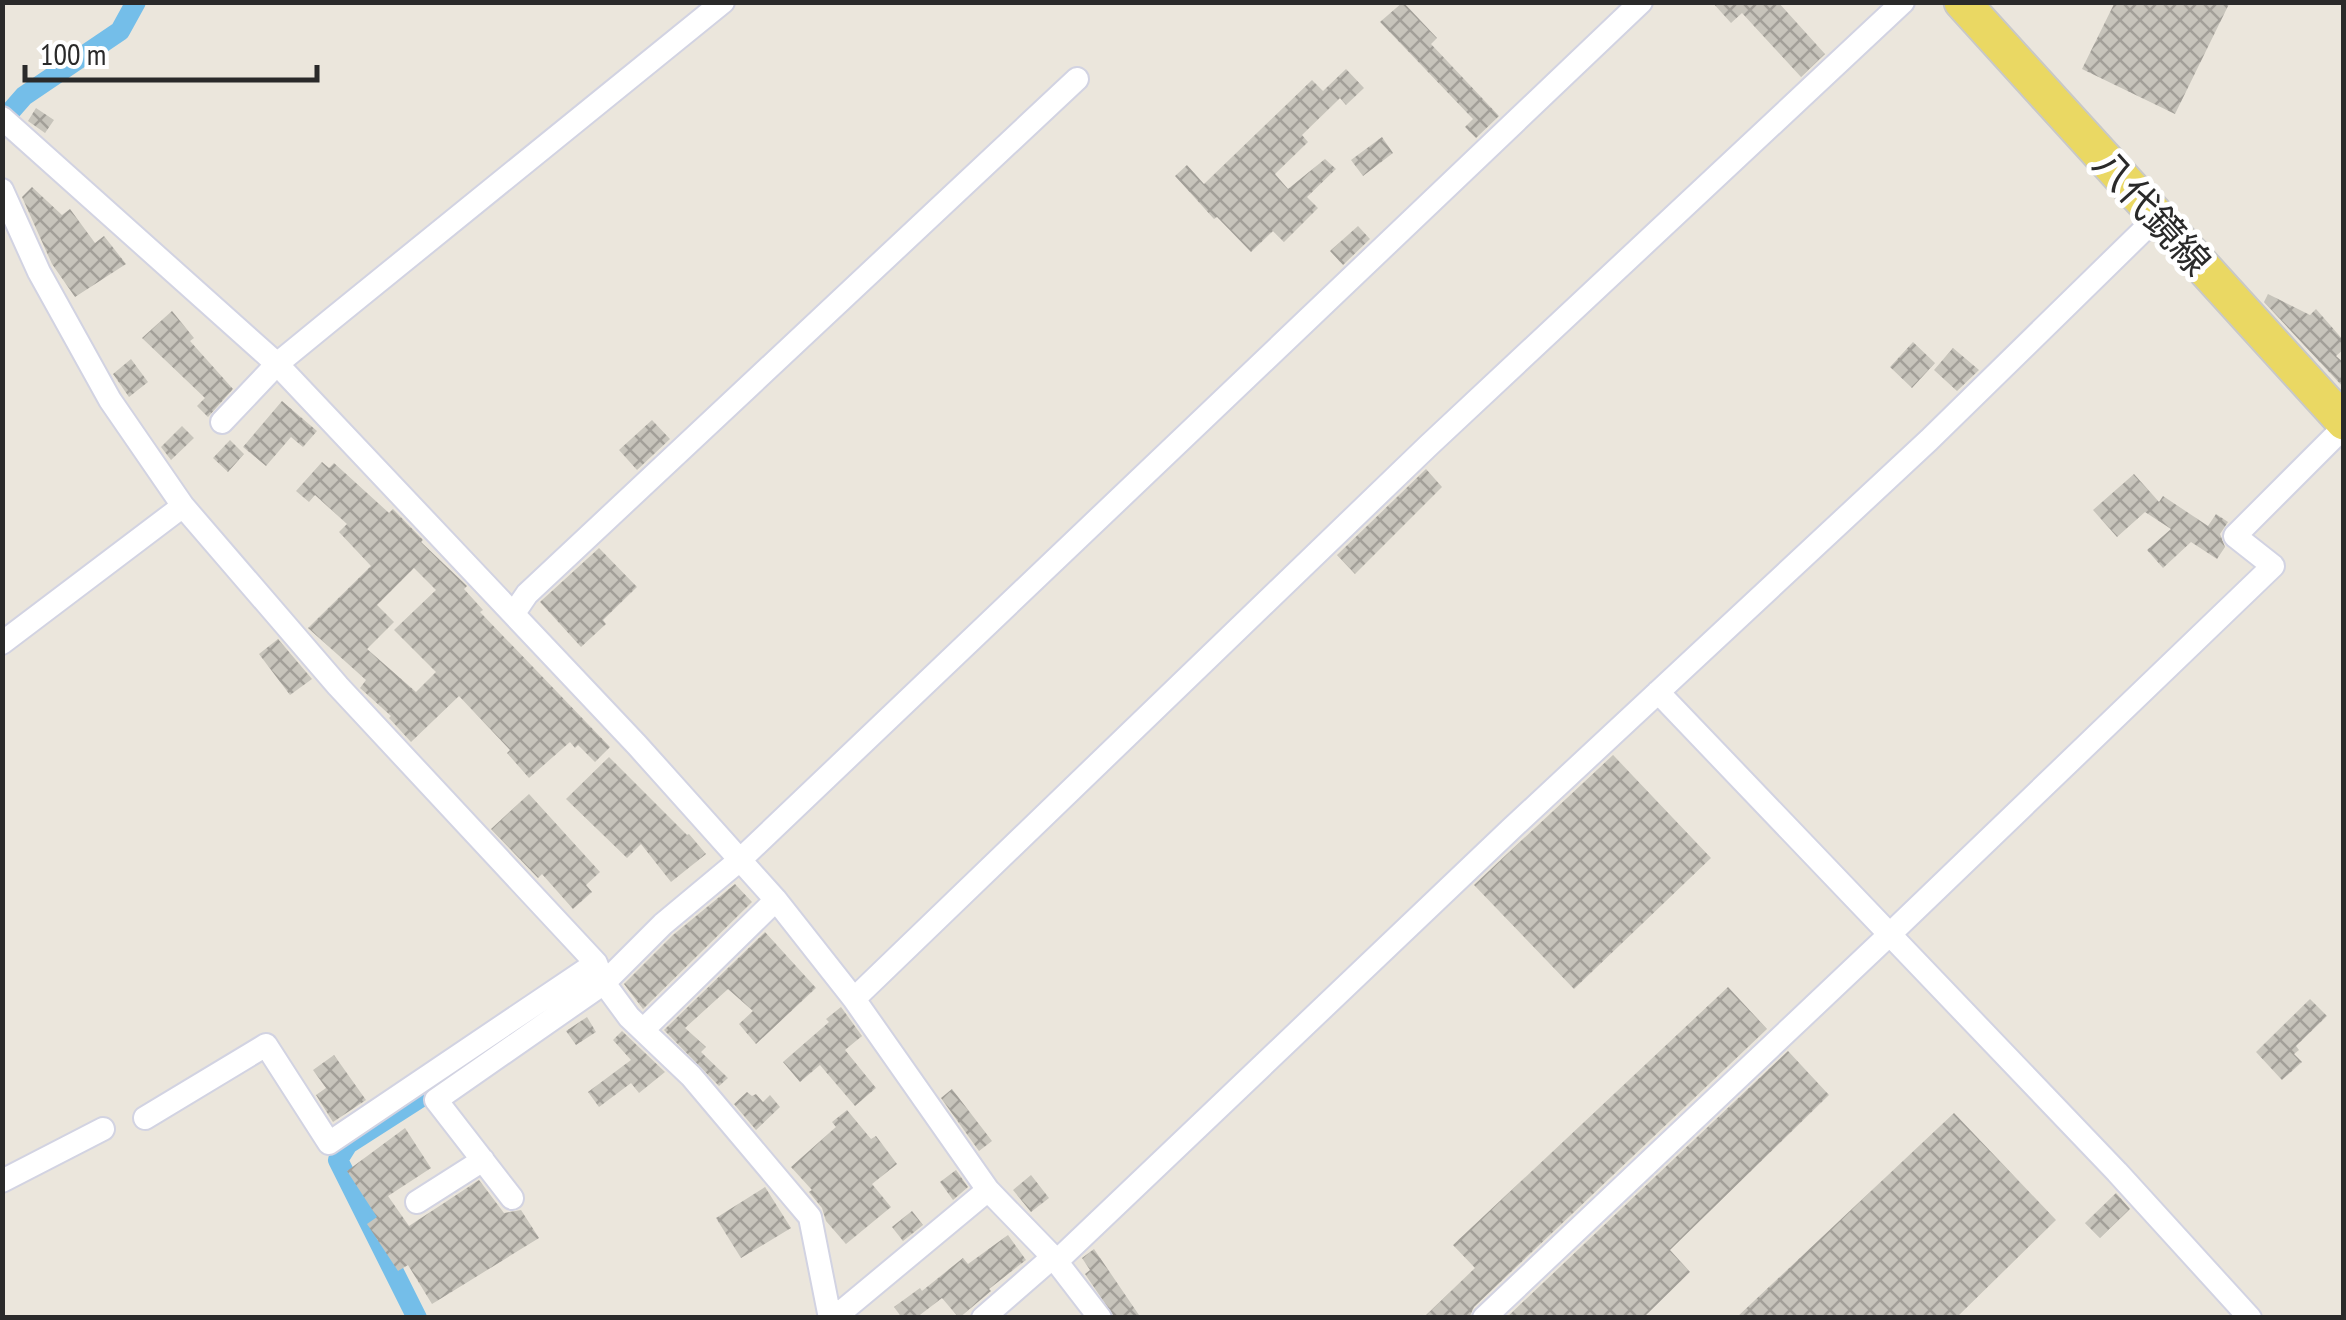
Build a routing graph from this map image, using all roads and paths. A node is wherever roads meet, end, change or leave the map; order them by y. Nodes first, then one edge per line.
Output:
1 (724, 2) edge
2 (1641, 2) edge
3 (1903, 2) edge
4 (1962, 2) edge
5 (1077, 79) dead end
6 (2, 118) edge
7 (2, 190) edge
8 (2157, 217) junction
9 (277, 364) junction
10 (222, 422) dead end
11 (2344, 424) edge
12 (183, 506) junction
13 (514, 613) junction
14 (2, 644) edge
15 (1658, 692) junction
16 (741, 859) junction
17 (776, 900) junction
18 (1889, 935) junction
19 (600, 973) junction
20 (854, 999) junction
21 (643, 1030) junction
22 (144, 1118) dead end
23 (103, 1129) dead end
24 (482, 1160) junction
25 (2, 1180) edge
26 (988, 1190) junction
27 (512, 1198) dead end
28 (417, 1202) dead end
29 (1054, 1259) junction
30 (832, 1318) edge
31 (983, 1318) edge
32 (1100, 1318) edge
33 (1484, 1318) edge
34 (2250, 1318) edge

1 - 9 street
2 - 16 street
3 - 20 street
4 - 8 main road, 八代鏡線
5 - 13 street
6 - 9 street
7 - 12 street
8 - 11 main road, 八代鏡線
8 - 15 street
9 - 10 street
9 - 13 street
11 - 18 street
12 - 14 street
12 - 19 street
13 - 16 street
15 - 18 street
15 - 29 street
16 - 17 street
16 - 19 street
17 - 20 street
17 - 21 street
18 - 33 street
18 - 34 street
19 - 21 street
19 - 22 street
19 - 24 street
20 - 26 street
21 - 30 street
23 - 25 street
24 - 27 street
24 - 28 street
26 - 29 street
26 - 30 street
29 - 31 street
29 - 32 street

